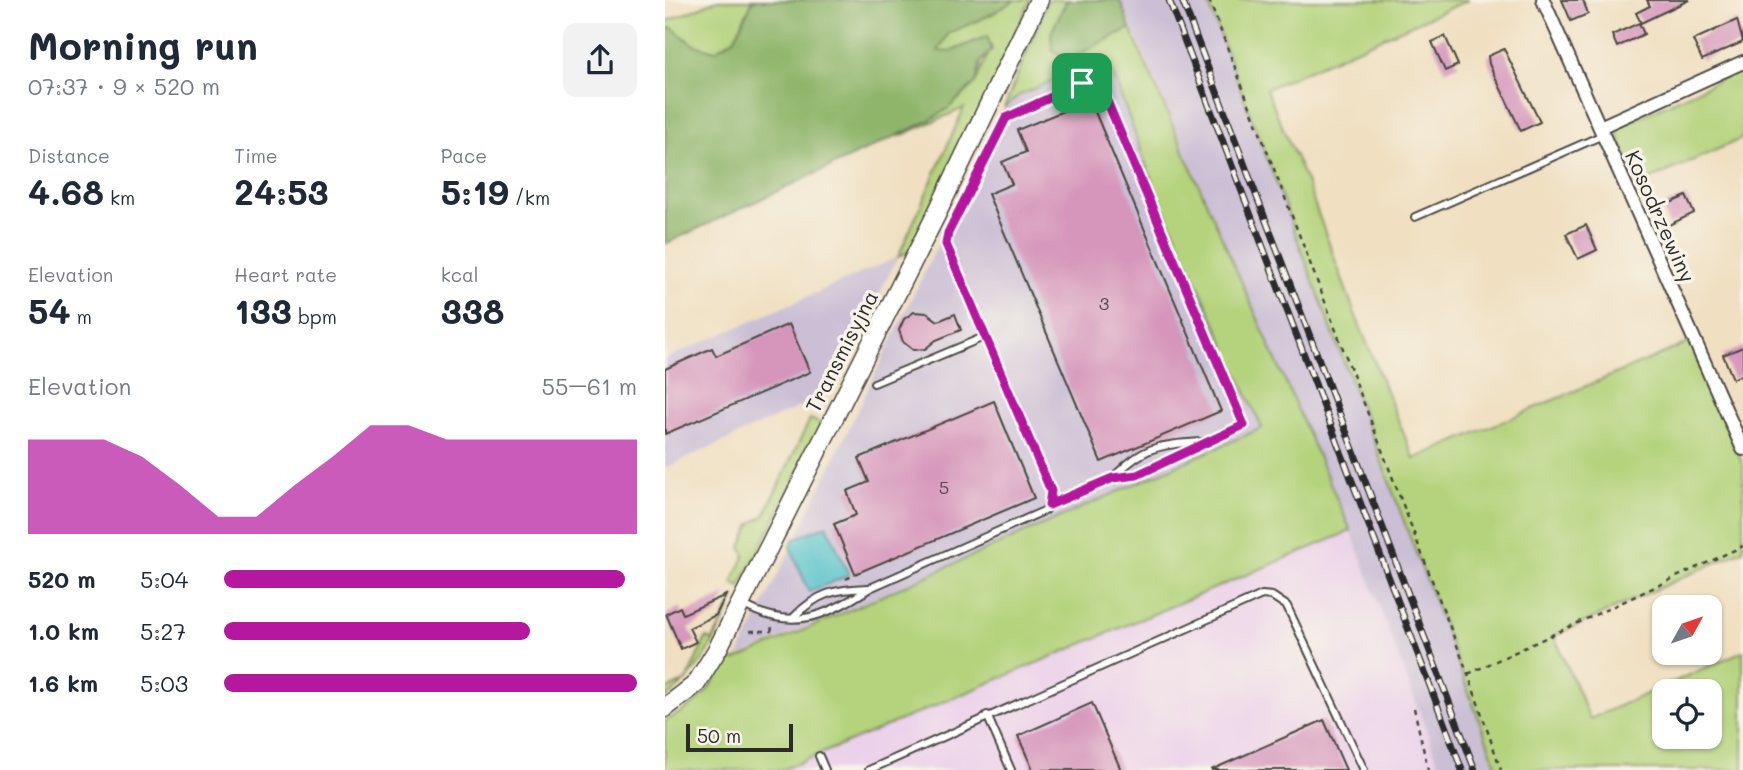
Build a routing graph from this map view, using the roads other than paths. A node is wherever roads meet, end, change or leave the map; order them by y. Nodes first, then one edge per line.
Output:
1 (1039, 0) edge
2 (1543, 0) edge
3 (1743, 62) edge
4 (1602, 131) junction
5 (1415, 217) dead end
6 (984, 337) junction
7 (874, 383) dead end
8 (1203, 442) junction
9 (1743, 449) edge
10 (1113, 478) junction
11 (1049, 505) junction
12 (870, 588) junction
13 (741, 604) junction
14 (794, 617) junction
15 (665, 708) edge
16 (987, 715) junction
17 (819, 756) dead end
18 (825, 770) edge
19 (869, 770) edge
20 (1011, 770) edge
21 (1364, 770) edge

1 - 13 street, Transmisyjna
2 - 4 street, Kosodrzewiny
3 - 4 street
4 - 5 lane
4 - 9 street, Kosodrzewiny
6 - 7 lane
6 - 8 lane
6 - 11 lane
8 - 10 lane
8 - 10 lane
10 - 11 lane
11 - 12 lane
12 - 14 lane
12 - 14 lane
13 - 14 lane
13 - 15 street, Transmisyjna
16 - 19 lane
16 - 20 lane
16 - 21 lane
17 - 18 lane

